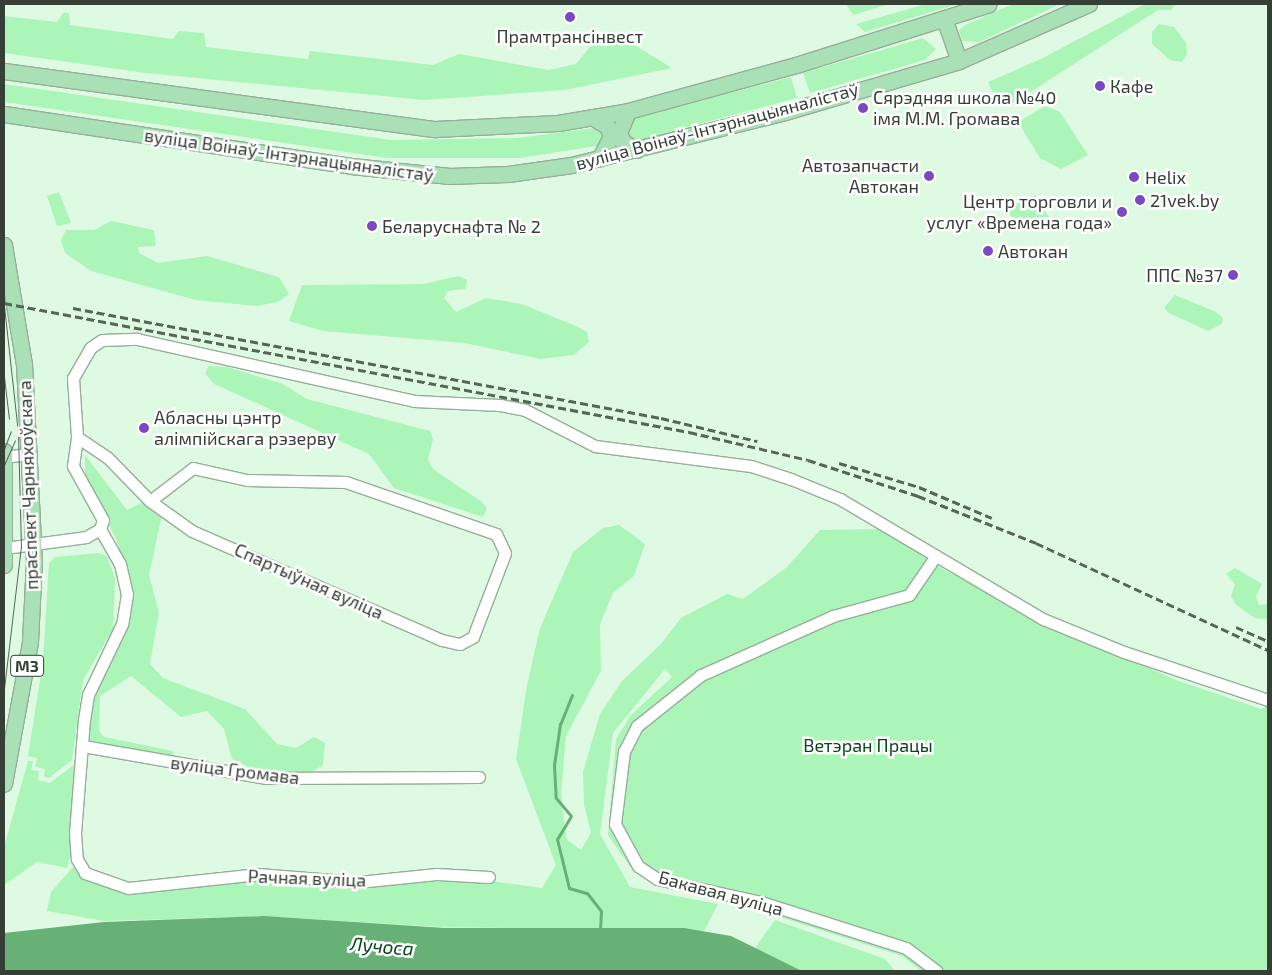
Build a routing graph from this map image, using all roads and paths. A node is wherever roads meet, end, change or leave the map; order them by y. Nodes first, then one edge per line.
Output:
1 (989, 4) edge
2 (1089, 4) edge
3 (945, 21) junction
4 (959, 61) junction
5 (4, 72) edge
6 (628, 111) junction
7 (4, 114) edge
8 (592, 117) junction
9 (637, 150) junction
10 (600, 158) junction
11 (4, 244) edge
12 (77, 437) junction
13 (4, 451) edge
14 (28, 454) junction
15 (4, 457) edge
16 (150, 502) junction
17 (100, 529) junction
18 (34, 545) junction
19 (5, 548) junction
20 (935, 557) junction
21 (4, 565) edge
22 (1268, 700) edge
23 (83, 746) junction
24 (479, 777) dead end
25 (4, 784) edge
26 (489, 877) dead end
27 (936, 971) edge

1 - 3 main road
2 - 4 main road, вуліца Воінаў-Інтэрнацыяналістаў
3 - 4 main road
3 - 6 main road
4 - 9 main road, вуліца Воінаў-Інтэрнацыяналістаў
5 - 8 main road
6 - 8 main road
6 - 9 main road
7 - 10 main road, вуліца Воінаў-Інтэрнацыяналістаў
8 - 10 main road
9 - 10 main road, вуліца Воінаў-Інтэрнацыяналістаў
11 - 14 main road, праспект Чарняхоўскага / М3
12 - 16 street, Спартыўная вуліца
12 - 17 street
12 - 20 street
13 - 15 main road, праспект Чарняхоўскага
14 - 15 street
14 - 18 main road, праспект Чарняхоўскага / М3
15 - 19 main road, праспект Чарняхоўскага
16 - 16 street, Спартыўная вуліца
17 - 18 street
17 - 23 street
18 - 19 street
18 - 25 main road, праспект Чарняхоўскага / М3
19 - 21 main road, праспект Чарняхоўскага
20 - 22 street
20 - 27 street, Бакавая вуліца
23 - 24 street, вуліца Громава
23 - 26 street, Рачная вуліца

